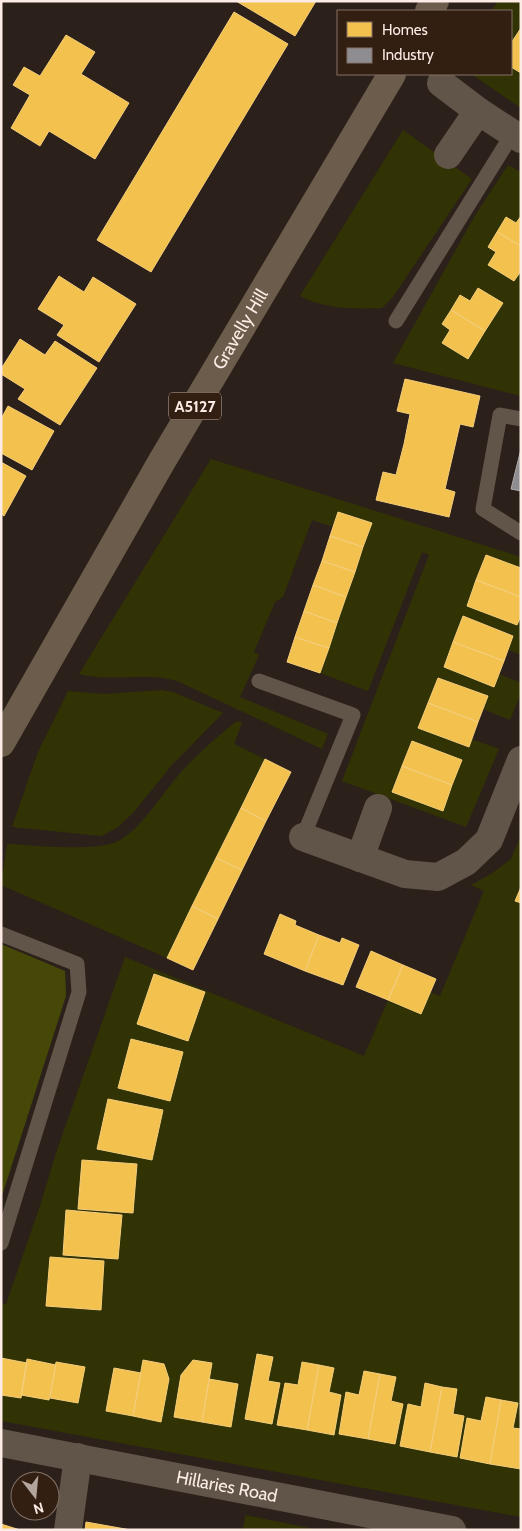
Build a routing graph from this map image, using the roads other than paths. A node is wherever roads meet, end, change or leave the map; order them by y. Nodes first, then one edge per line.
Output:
1 (391, 75) edge
2 (441, 82) dead end
3 (478, 111) junction
4 (517, 136) edge
5 (448, 155) dead end
6 (396, 321) dead end
7 (521, 419) edge
8 (521, 533) edge
9 (259, 681) dead end
10 (1, 743) edge
11 (521, 760) edge
12 (378, 808) dead end
13 (303, 837) joint
14 (360, 858) junction
15 (1, 934) edge
16 (1, 1243) edge
17 (1, 1443) edge
18 (78, 1457) junction
19 (68, 1530) edge
20 (452, 1530) edge

1 - 10 main road, Gravelly Hill / A5127
2 - 3 street
3 - 4 street
3 - 5 street
4 - 6 lane
7 - 8 lane
9 - 13 lane
11 - 14 street
12 - 14 street
13 - 14 street
15 - 16 lane
17 - 18 street, Hillaries Road
18 - 19 street
18 - 20 street, Hillaries Road

